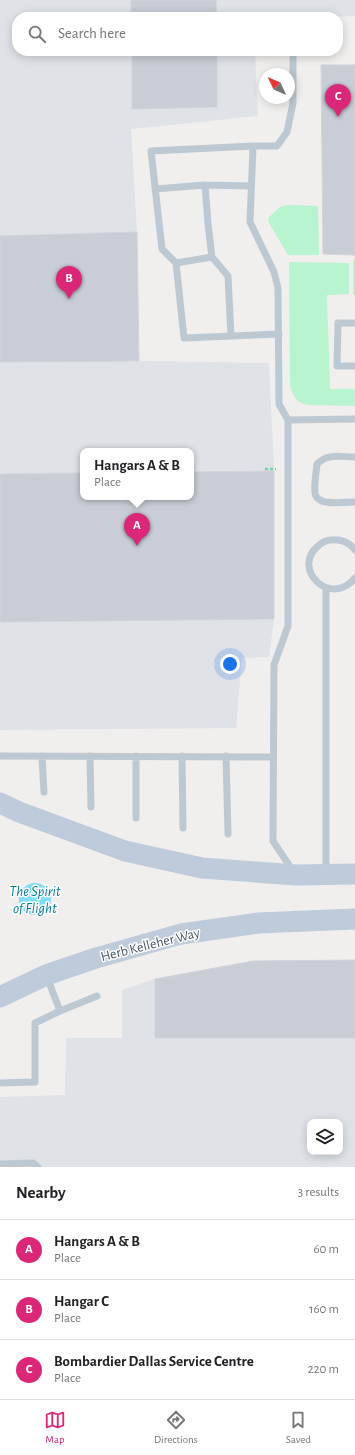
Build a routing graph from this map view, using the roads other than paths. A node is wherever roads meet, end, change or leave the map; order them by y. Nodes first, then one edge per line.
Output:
1 (293, 56) edge
2 (253, 146) junction
3 (205, 185) junction
4 (251, 186) junction
5 (155, 189) junction
6 (212, 257) junction
7 (176, 263) junction
8 (355, 323) edge
9 (279, 334) junction
10 (231, 336) junction
11 (355, 366) edge
12 (355, 419) edge
13 (288, 420) junction
14 (355, 457) edge
15 (355, 502) edge
16 (355, 550) edge
17 (355, 578) edge
18 (326, 588) junction
19 (0, 756) edge
20 (42, 756) junction
21 (90, 756) junction
22 (136, 756) junction
23 (182, 756) junction
24 (226, 756) junction
25 (273, 756) junction
26 (44, 792) dead end
27 (0, 804) edge
28 (91, 807) dead end
29 (136, 818) dead end
30 (183, 828) dead end
31 (228, 834) dead end
32 (326, 874) junction
33 (355, 874) edge
34 (296, 875) junction
35 (355, 919) edge
36 (46, 975) junction
37 (97, 996) dead end
38 (0, 997) edge
39 (60, 1012) junction
40 (0, 1083) edge
41 (0, 1164) edge
42 (38, 1167) edge

1 - 2 lane
2 - 4 lane
2 - 5 lane
3 - 4 lane
3 - 5 lane
3 - 6 lane
4 - 9 lane
5 - 7 lane
6 - 7 lane
6 - 10 lane
7 - 10 lane
8 - 11 lane
9 - 10 lane
9 - 13 lane
12 - 13 lane
13 - 25 lane
14 - 15 lane
16 - 18 lane
17 - 18 lane
18 - 32 lane
19 - 20 lane
20 - 21 lane
20 - 26 lane
21 - 22 lane
21 - 28 lane
22 - 23 lane
22 - 29 lane
23 - 24 lane
23 - 30 lane
24 - 25 lane
24 - 31 lane
25 - 34 lane
27 - 34 main road
32 - 33 main road
32 - 34 main road
35 - 36 main road, Herb Kelleher Way
36 - 38 main road, Herb Kelleher Way
36 - 39 lane
37 - 39 lane
39 - 40 lane
41 - 42 lane

